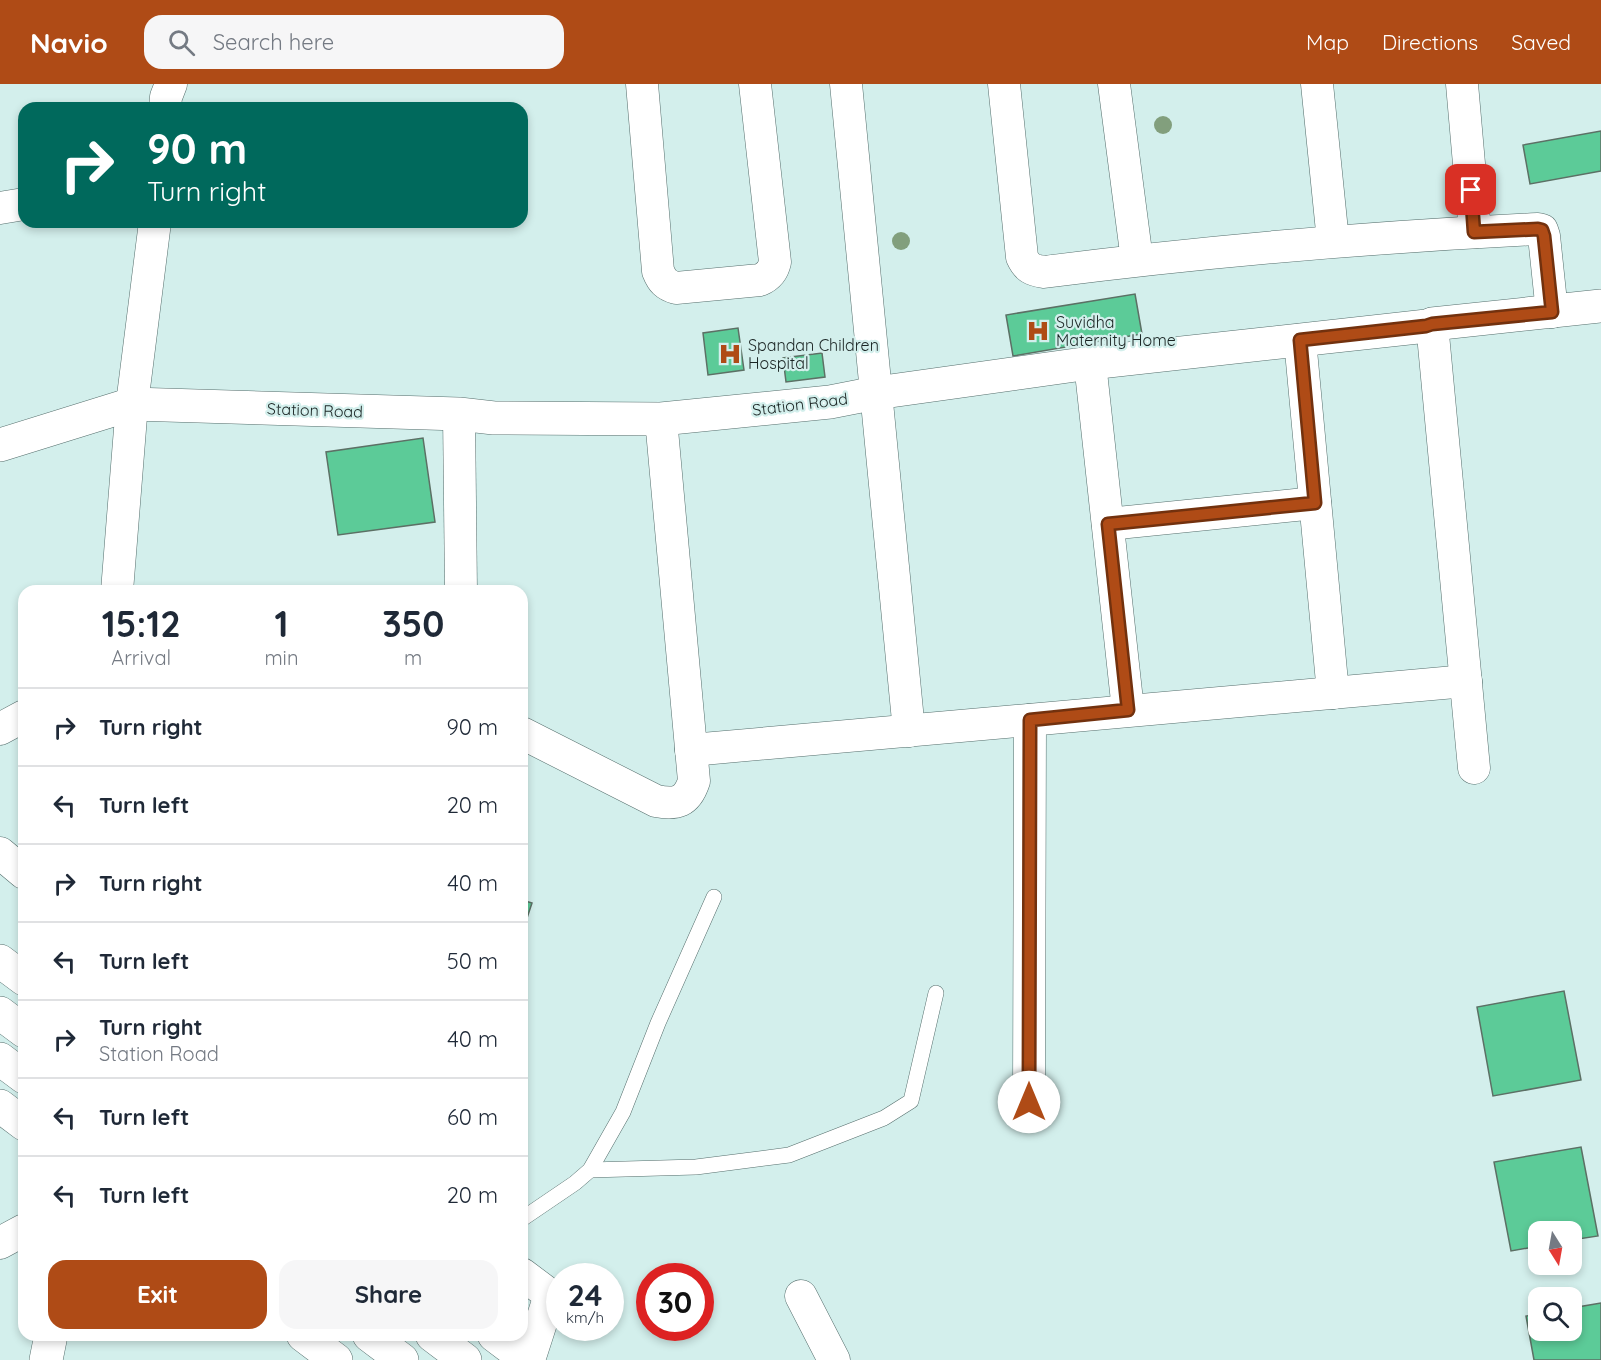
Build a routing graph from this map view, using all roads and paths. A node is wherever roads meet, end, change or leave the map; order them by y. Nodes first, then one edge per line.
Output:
1 (171, 84) edge
2 (642, 84) edge
3 (755, 84) edge
4 (846, 84) edge
5 (1004, 84) edge
6 (1114, 84) edge
7 (1317, 84) edge
8 (1462, 84) edge
9 (166, 102) edge
10 (18, 205) edge
11 (0, 208) edge
12 (154, 228) edge
13 (1474, 232) junction
14 (1333, 241) junction
15 (1137, 260) junction
16 (1601, 306) edge
17 (1552, 312) junction
18 (1432, 324) junction
19 (1300, 340) junction
20 (1090, 363) junction
21 (876, 393) junction
22 (132, 404) junction
23 (459, 414) junction
24 (661, 419) junction
25 (0, 445) edge
26 (1315, 503) junction
27 (1108, 524) junction
28 (117, 585) edge
29 (461, 585) edge
30 (1466, 681) junction
31 (1333, 693) junction
32 (1128, 710) junction
33 (18, 719) edge
34 (1030, 720) junction
35 (0, 729) edge
36 (909, 731) junction
37 (528, 736) edge
38 (691, 750) junction
39 (1474, 768) dead end
40 (0, 853) edge
41 (18, 868) edge
42 (714, 897) dead end
43 (0, 961) edge
44 (18, 974) edge
45 (936, 993) dead end
46 (0, 1013) edge
47 (18, 1026) edge
48 (0, 1059) edge
49 (18, 1072) edge
50 (1029, 1102) dead end
51 (0, 1106) edge
52 (18, 1120) edge
53 (590, 1170) junction
54 (528, 1215) edge
55 (18, 1234) edge
56 (0, 1244) edge
57 (528, 1278) edge
58 (801, 1296) dead end
59 (50, 1341) edge
60 (311, 1341) edge
61 (377, 1341) edge
62 (440, 1341) edge
63 (502, 1341) edge
64 (46, 1360) edge
65 (336, 1360) edge
66 (402, 1360) edge
67 (465, 1360) edge
68 (528, 1360) edge
69 (834, 1360) edge

1 - 9 street
2 - 3 street
4 - 21 street
5 - 15 street
6 - 15 street
7 - 14 street
8 - 13 street
10 - 11 street
12 - 22 street
13 - 14 street
13 - 17 street
14 - 15 street
16 - 17 main road, Station Road
17 - 18 main road, Station Road
18 - 19 main road, Station Road
18 - 30 street
19 - 20 main road, Station Road
19 - 26 street
20 - 21 main road, Station Road
20 - 27 street
21 - 24 main road, Station Road
21 - 36 street
22 - 23 main road, Station Road
22 - 25 main road, Station Road
22 - 28 street
23 - 24 main road, Station Road
23 - 29 street
24 - 38 street
26 - 27 street
26 - 31 street
27 - 32 street
30 - 31 street
30 - 39 street
31 - 32 street
32 - 34 street
33 - 35 street
34 - 36 street
34 - 50 street
36 - 38 street
37 - 38 street
40 - 41 street
42 - 53 lane
43 - 44 main road
45 - 53 lane
46 - 47 main road
48 - 49 main road
51 - 52 main road
53 - 54 lane
55 - 56 street
57 - 68 street
58 - 69 street
59 - 64 main road
60 - 65 main road
61 - 66 main road
62 - 67 main road
63 - 68 main road

